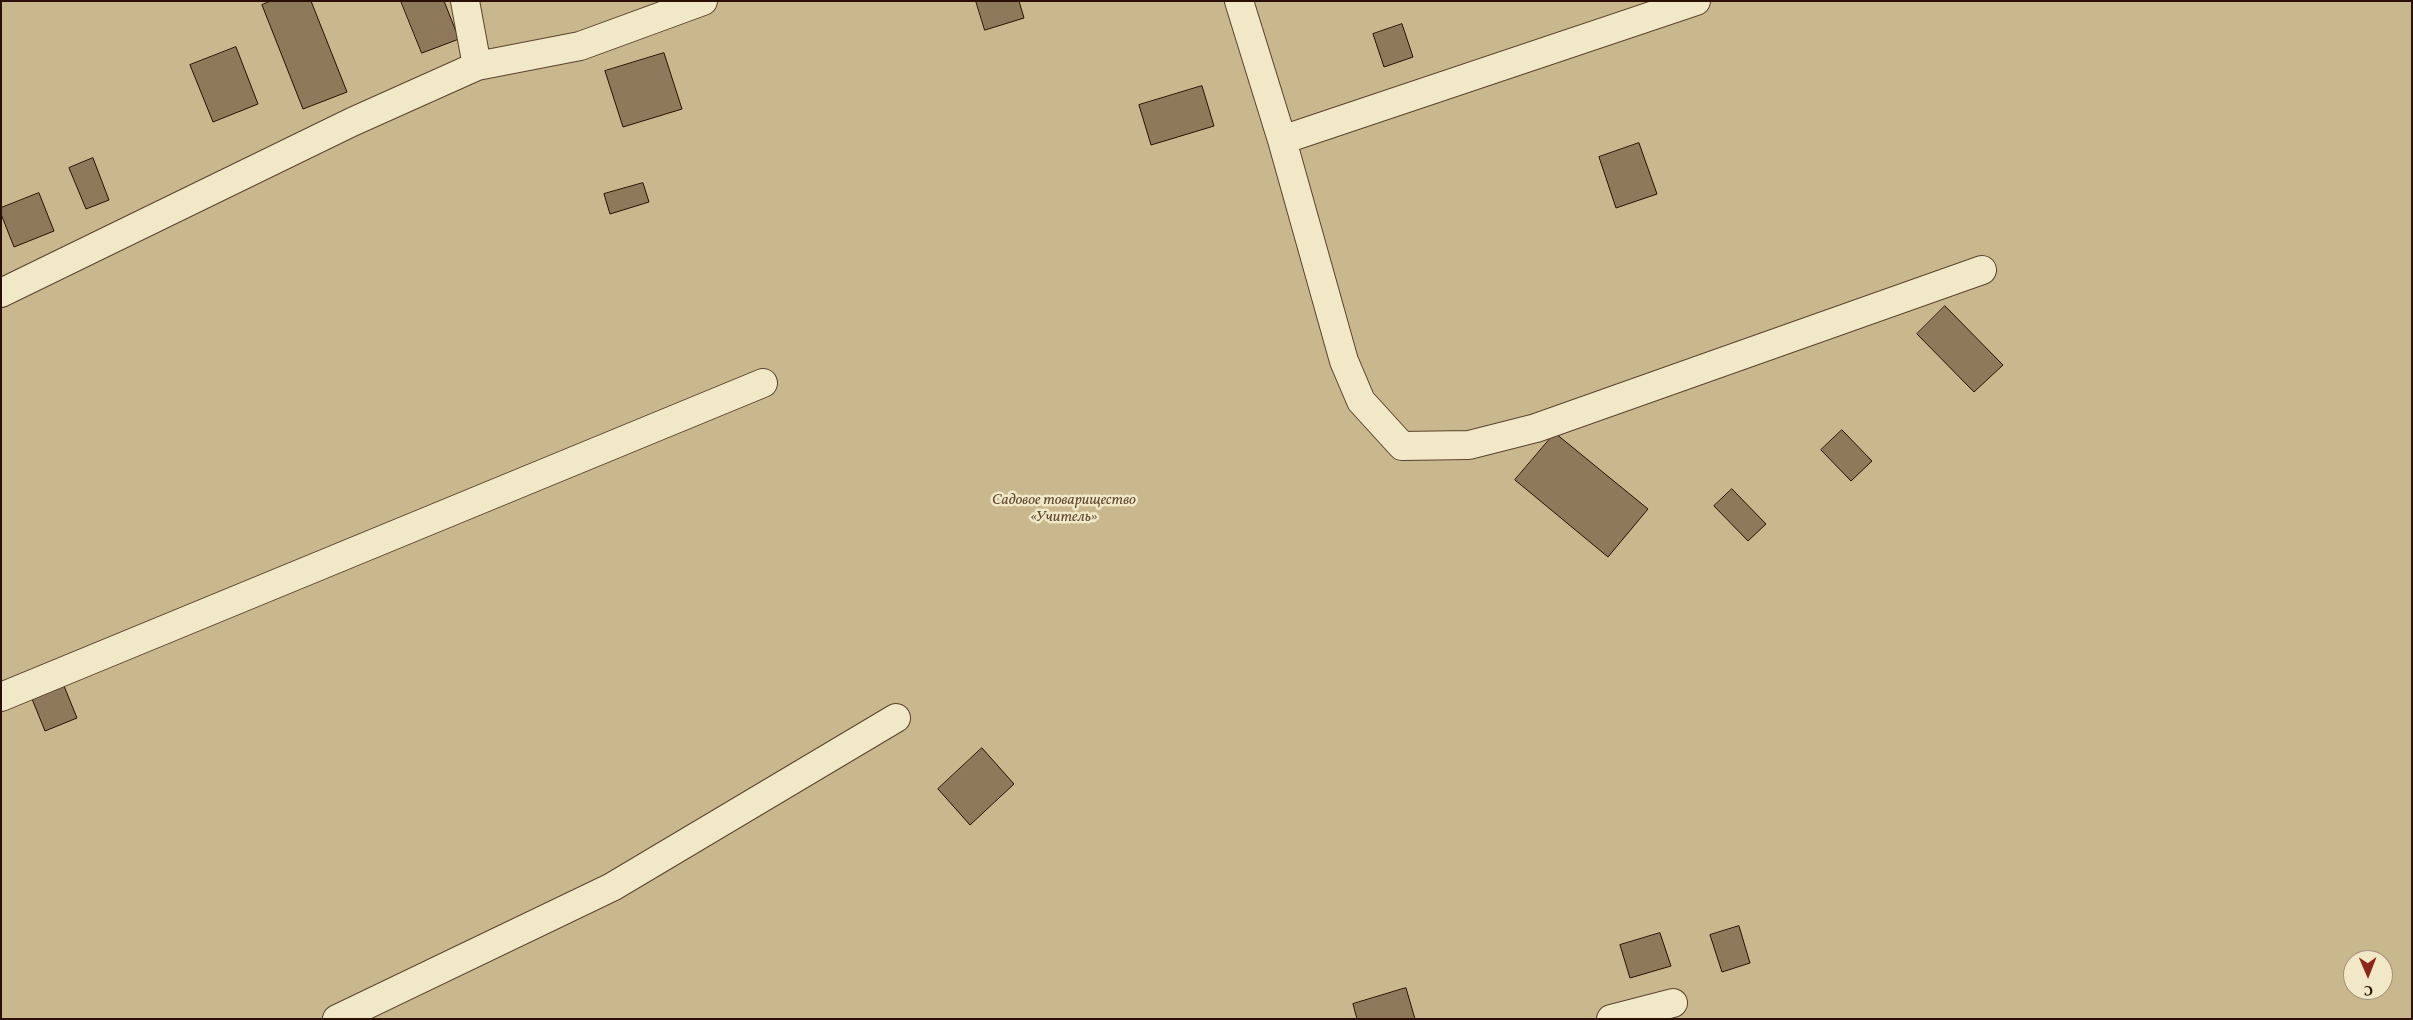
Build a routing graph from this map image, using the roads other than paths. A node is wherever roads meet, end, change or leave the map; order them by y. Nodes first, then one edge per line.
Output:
1 (465, 1) edge
2 (703, 1) edge
3 (1239, 1) edge
4 (1696, 1) edge
5 (477, 66) junction
6 (1282, 140) junction
7 (1982, 270) dead end
8 (1, 293) edge
9 (763, 383) dead end
10 (1, 697) edge
11 (896, 718) dead end
12 (1673, 1003) dead end
13 (337, 1019) edge
14 (1611, 1019) edge

1 - 5 street
2 - 5 street
3 - 6 street
4 - 6 street
5 - 8 street
6 - 7 street
9 - 10 street
11 - 13 street
12 - 14 street

